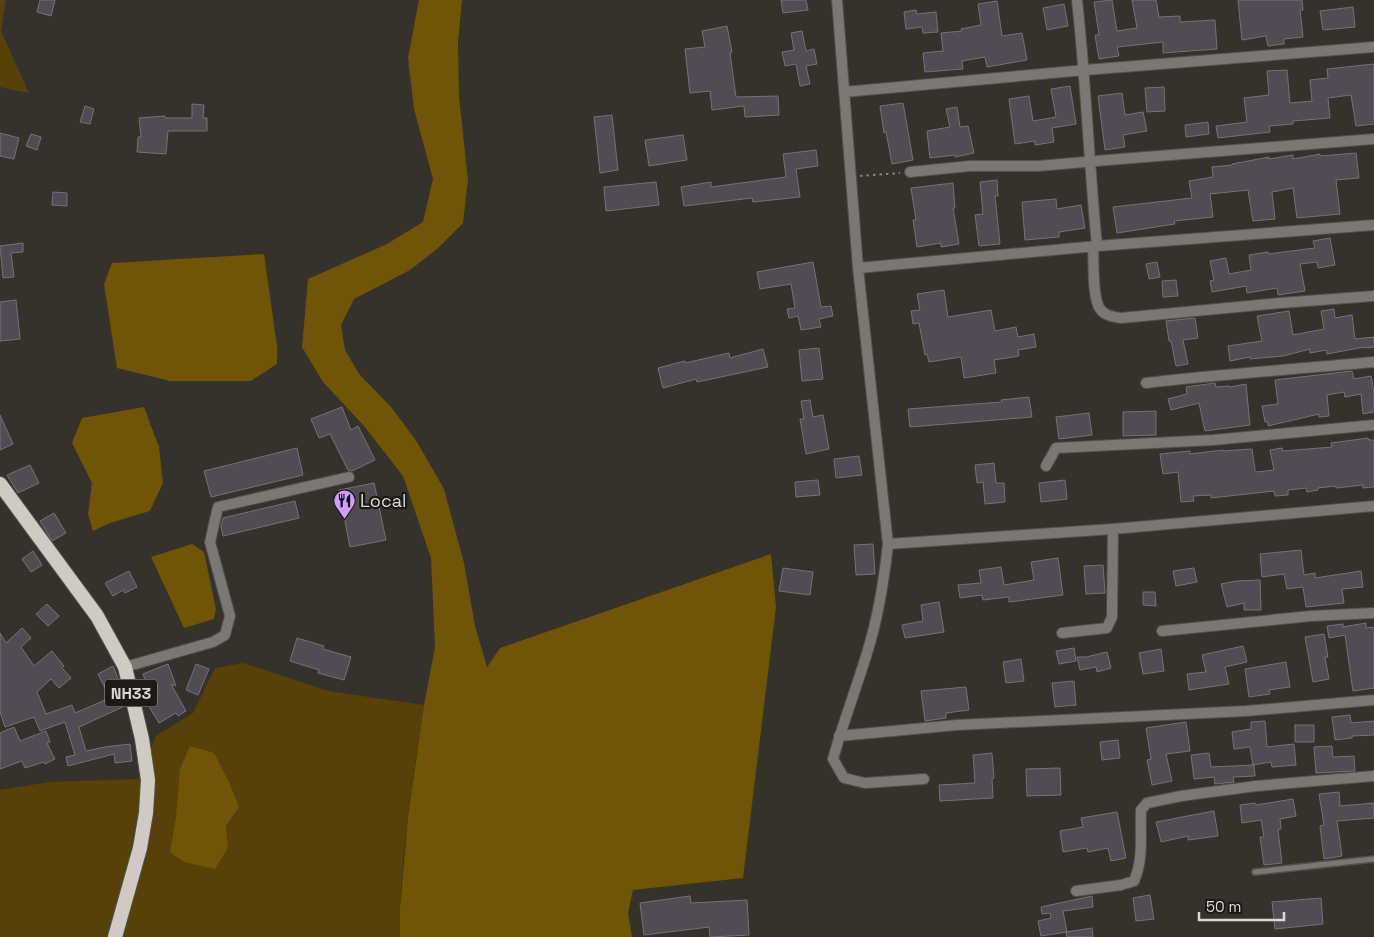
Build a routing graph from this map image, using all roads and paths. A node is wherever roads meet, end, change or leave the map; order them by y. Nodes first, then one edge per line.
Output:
1 (838, 0) edge
2 (1078, 0) edge
3 (1374, 47) edge
4 (1085, 70) junction
5 (844, 92) junction
6 (1374, 139) edge
7 (1089, 162) junction
8 (910, 172) joint
9 (851, 177) junction
10 (1374, 225) edge
11 (1095, 247) junction
12 (858, 268) junction
13 (1374, 296) edge
14 (1374, 362) edge
15 (1146, 383) dead end
16 (1374, 425) edge
17 (1046, 466) dead end
18 (349, 477) dead end
19 (0, 484) edge
20 (1374, 506) edge
21 (1113, 529) junction
22 (888, 544) junction
23 (1374, 613) edge
24 (1162, 631) dead end
25 (1062, 633) dead end
26 (125, 667) junction
27 (1374, 700) edge
28 (839, 736) junction
29 (1374, 776) edge
30 (924, 780) dead end
31 (1374, 859) edge
32 (1255, 872) dead end
33 (1076, 891) dead end
34 (115, 937) edge

1 - 5 street
2 - 4 street
3 - 4 street
4 - 5 street
4 - 7 street
5 - 9 street
6 - 7 street
7 - 8 street
7 - 11 street
8 - 9 path
9 - 12 street
10 - 11 street
11 - 12 street
11 - 13 street
12 - 22 street
14 - 15 street
16 - 17 street
18 - 26 street
19 - 26 highway, NH33
20 - 21 street
21 - 22 street
21 - 25 street
22 - 28 street
23 - 24 street
26 - 34 highway, NH33
27 - 28 street
28 - 30 street
29 - 33 street
31 - 32 lane

